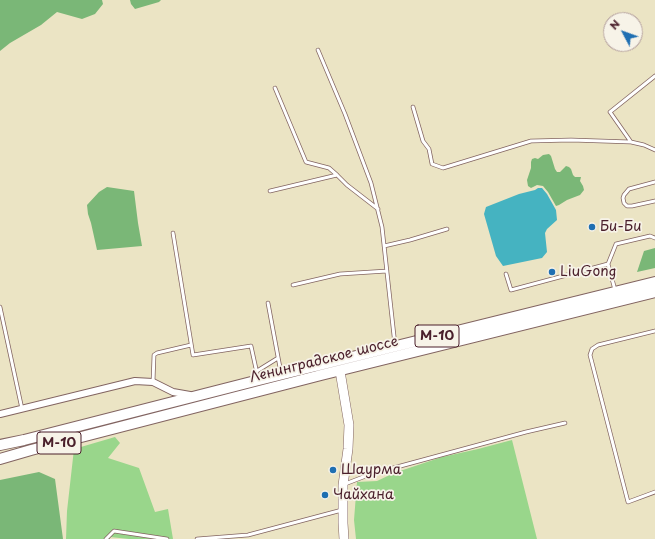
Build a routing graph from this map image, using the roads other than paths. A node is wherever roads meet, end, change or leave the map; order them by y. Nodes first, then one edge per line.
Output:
1 (318, 50) dead end
2 (655, 76) edge
3 (275, 88) dead end
4 (413, 107) dead end
5 (631, 142) junction
6 (655, 150) edge
7 (337, 175) junction
8 (655, 182) edge
9 (270, 191) dead end
10 (655, 201) edge
11 (378, 209) junction
12 (447, 229) dead end
13 (174, 233) dead end
14 (655, 238) edge
15 (384, 246) junction
16 (608, 264) junction
17 (387, 272) junction
18 (506, 274) dead end
19 (655, 282) edge
20 (294, 285) dead end
21 (615, 292) junction
22 (655, 292) edge
23 (268, 303) dead end
24 (0, 307) edge
25 (655, 331) edge
26 (191, 345) junction
27 (395, 346) junction
28 (278, 358) junction
29 (340, 371) junction
30 (281, 375) junction
31 (258, 376) junction
32 (153, 382) junction
33 (198, 396) junction
34 (22, 409) junction
35 (0, 414) edge
36 (565, 423) dead end
37 (0, 445) edge
38 (0, 459) edge
39 (343, 485) junction
40 (655, 492) edge
41 (343, 510) junction
42 (106, 539) edge
43 (167, 539) edge
44 (197, 539) edge
45 (344, 539) edge

1 - 11 lane
2 - 5 lane
3 - 7 lane
4 - 5 lane
5 - 6 lane
7 - 9 lane
7 - 11 lane
8 - 10 lane
11 - 15 lane
12 - 15 lane
13 - 26 lane
14 - 16 lane
15 - 17 lane
16 - 18 lane
16 - 21 lane
17 - 20 lane
17 - 27 lane
19 - 21 highway, Ленинградское шоссе / М-10
21 - 27 highway, Ленинградское шоссе / М-10
22 - 29 highway, Ленинградское шоссе / М-10
23 - 28 lane
24 - 34 lane
25 - 40 lane
26 - 31 lane
26 - 32 lane
27 - 30 highway, Ленинградское шоссе / М-10
28 - 30 lane
28 - 31 lane
29 - 38 highway, Ленинградское шоссе / М-10
29 - 39 main road
30 - 31 highway, Ленинградское шоссе / М-10
31 - 33 highway, Ленинградское шоссе / М-10
32 - 33 street
32 - 34 street
33 - 37 highway, Ленинградское шоссе / М-10
34 - 35 street
36 - 39 lane
39 - 41 main road
41 - 44 lane
41 - 45 main road
42 - 43 lane

